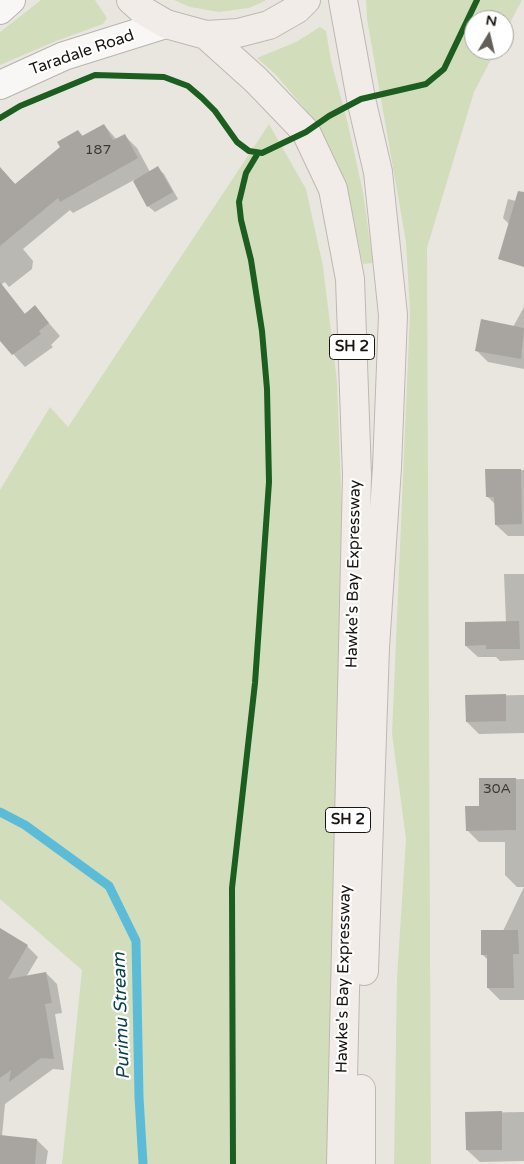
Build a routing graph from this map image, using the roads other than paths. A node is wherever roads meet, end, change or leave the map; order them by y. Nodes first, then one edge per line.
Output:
1 (11, 0) edge
2 (131, 0) edge
3 (306, 0) edge
4 (343, 0) edge
5 (0, 10) edge
6 (166, 24) junction
7 (206, 35) junction
8 (0, 85) edge
9 (341, 1164) edge
10 (361, 1164) edge

1 - 5 main road
2 - 6 highway, SH 2
3 - 7 highway
4 - 10 highway, Hawke's Bay Expressway / SH 2
6 - 7 highway, SH 2
6 - 8 main road, Taradale Road
7 - 9 highway, Hawke's Bay Expressway / SH 2

